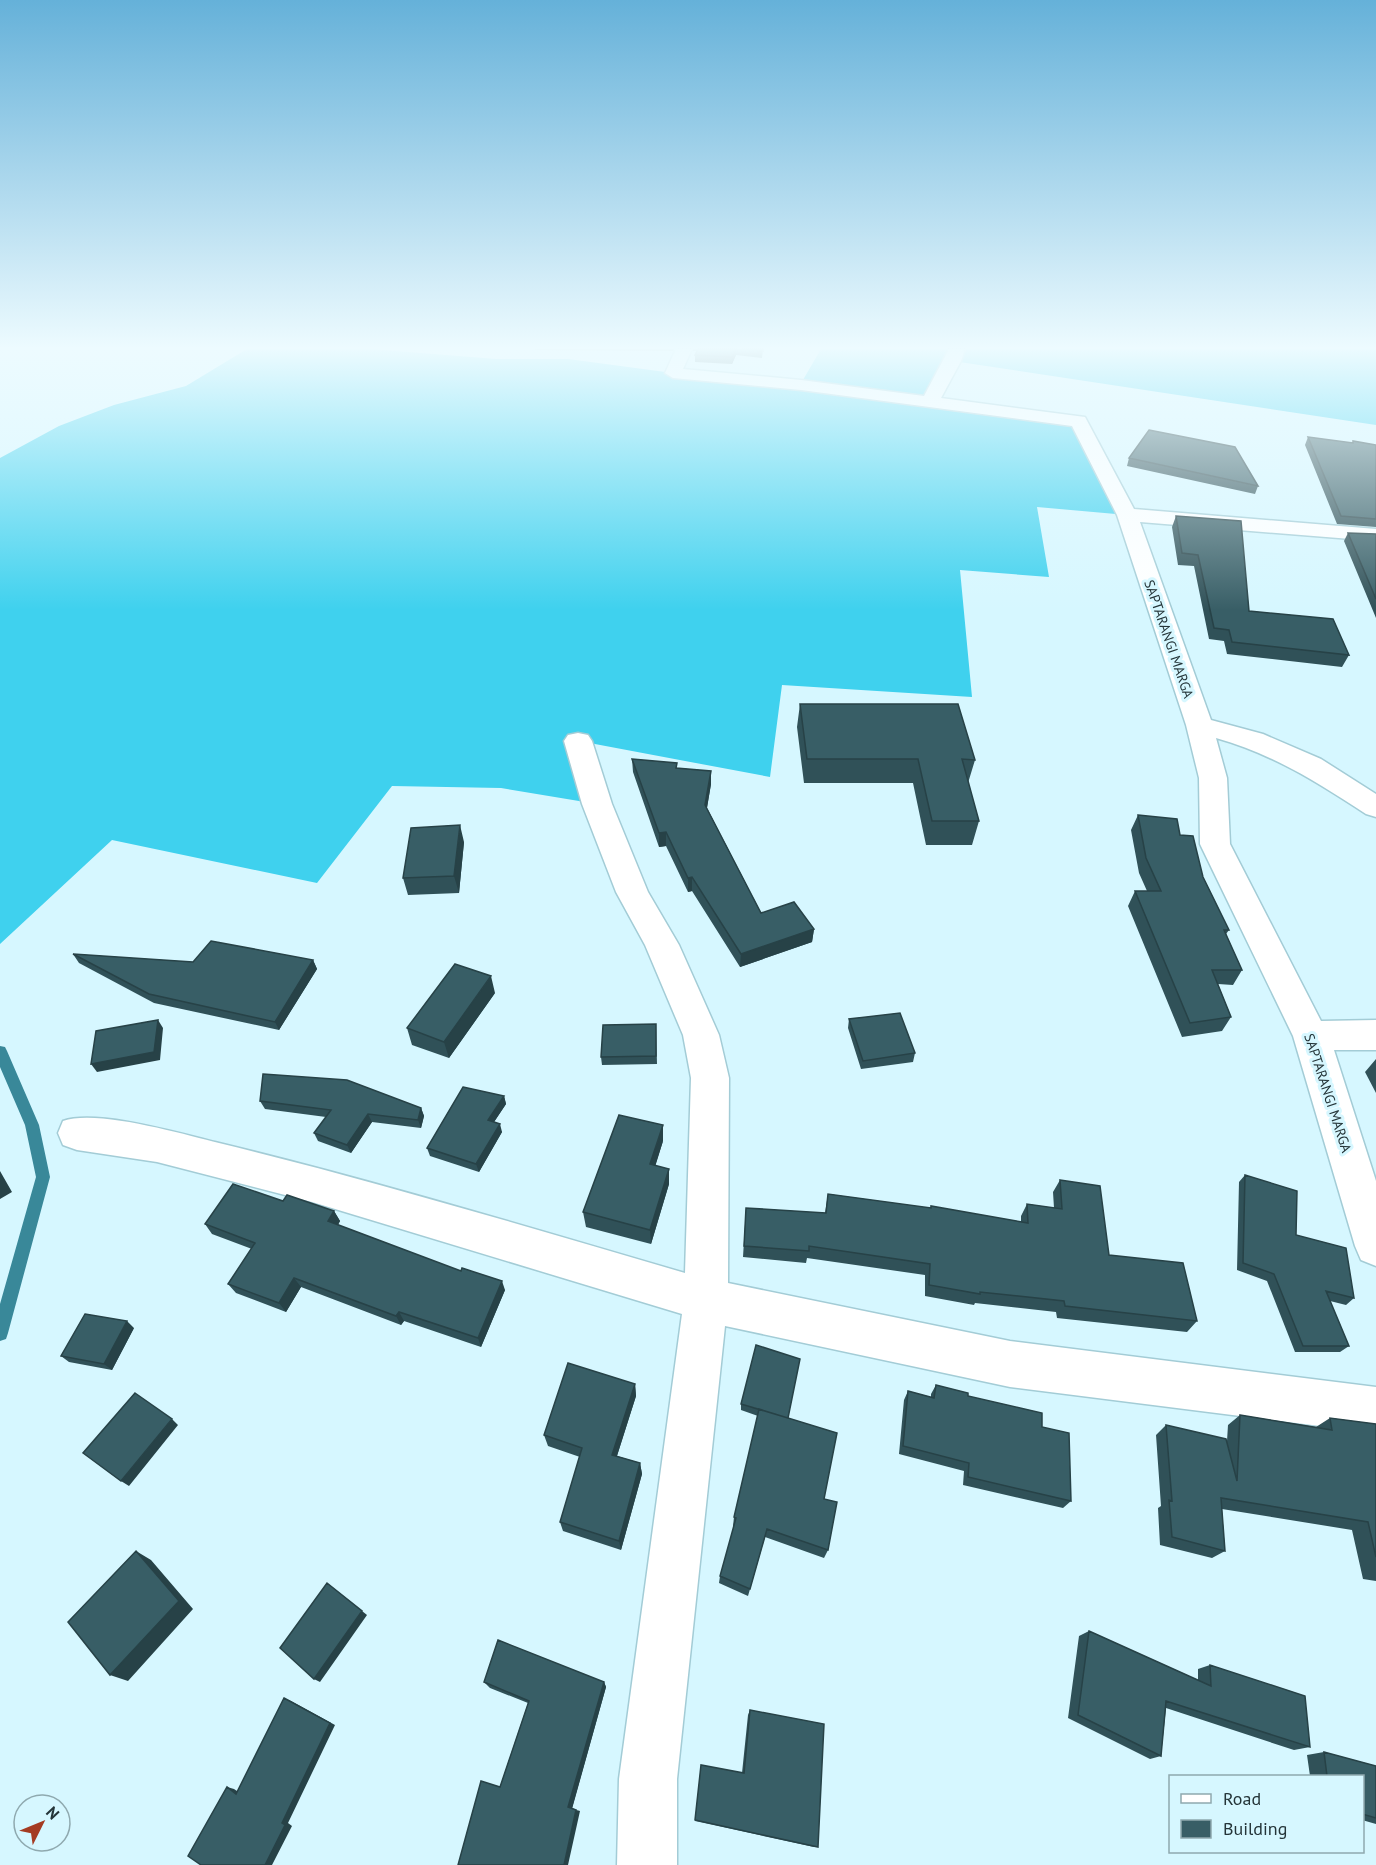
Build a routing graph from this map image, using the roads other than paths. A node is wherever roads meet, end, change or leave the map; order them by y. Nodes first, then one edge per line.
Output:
1 (1087, 436) edge
2 (1127, 515) junction
3 (1376, 535) edge
4 (1199, 725) junction
5 (578, 741) dead end
6 (1376, 807) edge
7 (1376, 1035) edge
8 (1311, 1036) junction
9 (77, 1133) dead end
10 (1376, 1246) edge
11 (706, 1300) junction
12 (1376, 1410) edge
13 (647, 1865) edge

1 - 2 street, SAPTARANGI MARGA
2 - 3 street
2 - 4 street, SAPTARANGI MARGA
4 - 6 street
4 - 8 street, SAPTARANGI MARGA
5 - 11 street
7 - 8 street
8 - 10 street, SAPTARANGI MARGA
9 - 11 street
11 - 12 street
11 - 13 street

